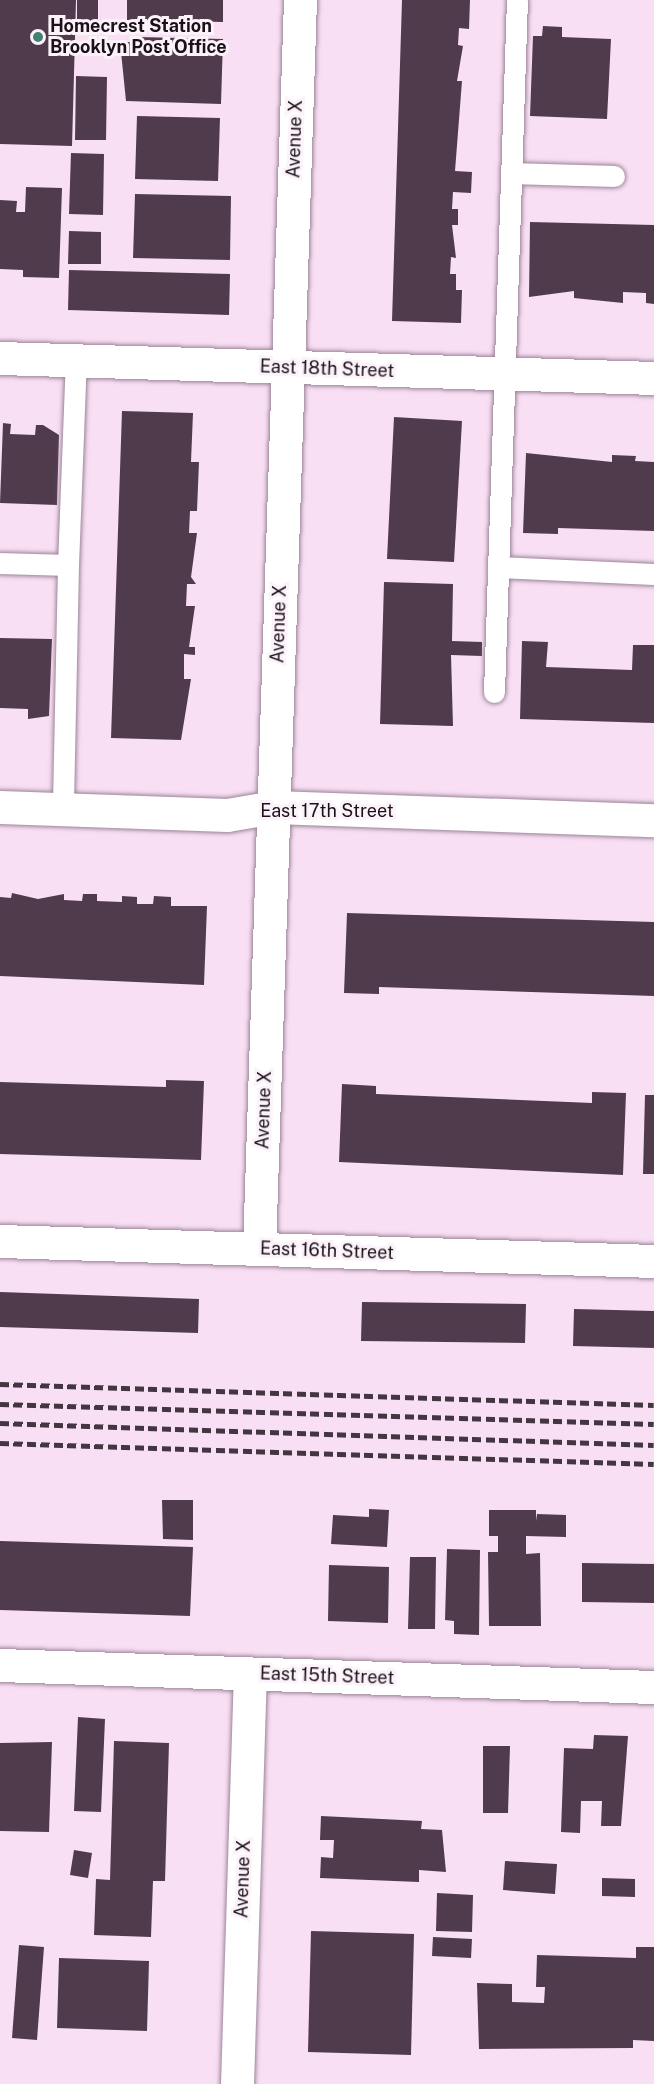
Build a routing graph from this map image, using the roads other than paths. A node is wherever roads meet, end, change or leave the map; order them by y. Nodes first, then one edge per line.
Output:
1 (300, 0) edge
2 (517, 0) edge
3 (511, 173) junction
4 (614, 176) dead end
5 (0, 358) edge
6 (76, 360) junction
7 (288, 367) junction
8 (504, 374) junction
9 (654, 378) edge
10 (0, 563) edge
11 (68, 565) junction
12 (498, 567) junction
13 (654, 574) edge
14 (494, 692) dead end
15 (0, 807) edge
16 (274, 807) junction
17 (63, 809) junction
18 (654, 820) edge
19 (0, 1241) edge
20 (259, 1248) junction
21 (654, 1261) edge
22 (0, 1665) edge
23 (250, 1674) junction
24 (654, 1687) edge
25 (237, 2084) edge

1 - 7 street, Avenue X
2 - 3 lane
3 - 4 lane
3 - 8 lane
5 - 6 street, East 18th Street
6 - 7 street, East 18th Street
6 - 11 lane
7 - 8 street, East 18th Street
7 - 16 street, Avenue X
8 - 9 street, East 18th Street
8 - 12 lane
10 - 11 lane
11 - 17 lane
12 - 13 lane
12 - 14 lane
15 - 17 street, East 17th Street
16 - 17 street, East 17th Street
16 - 18 street, East 17th Street
16 - 20 street, Avenue X
19 - 20 street, East 16th Street
20 - 21 street, East 16th Street
22 - 23 street, East 15th Street
23 - 24 street, East 15th Street
23 - 25 street, Avenue X

